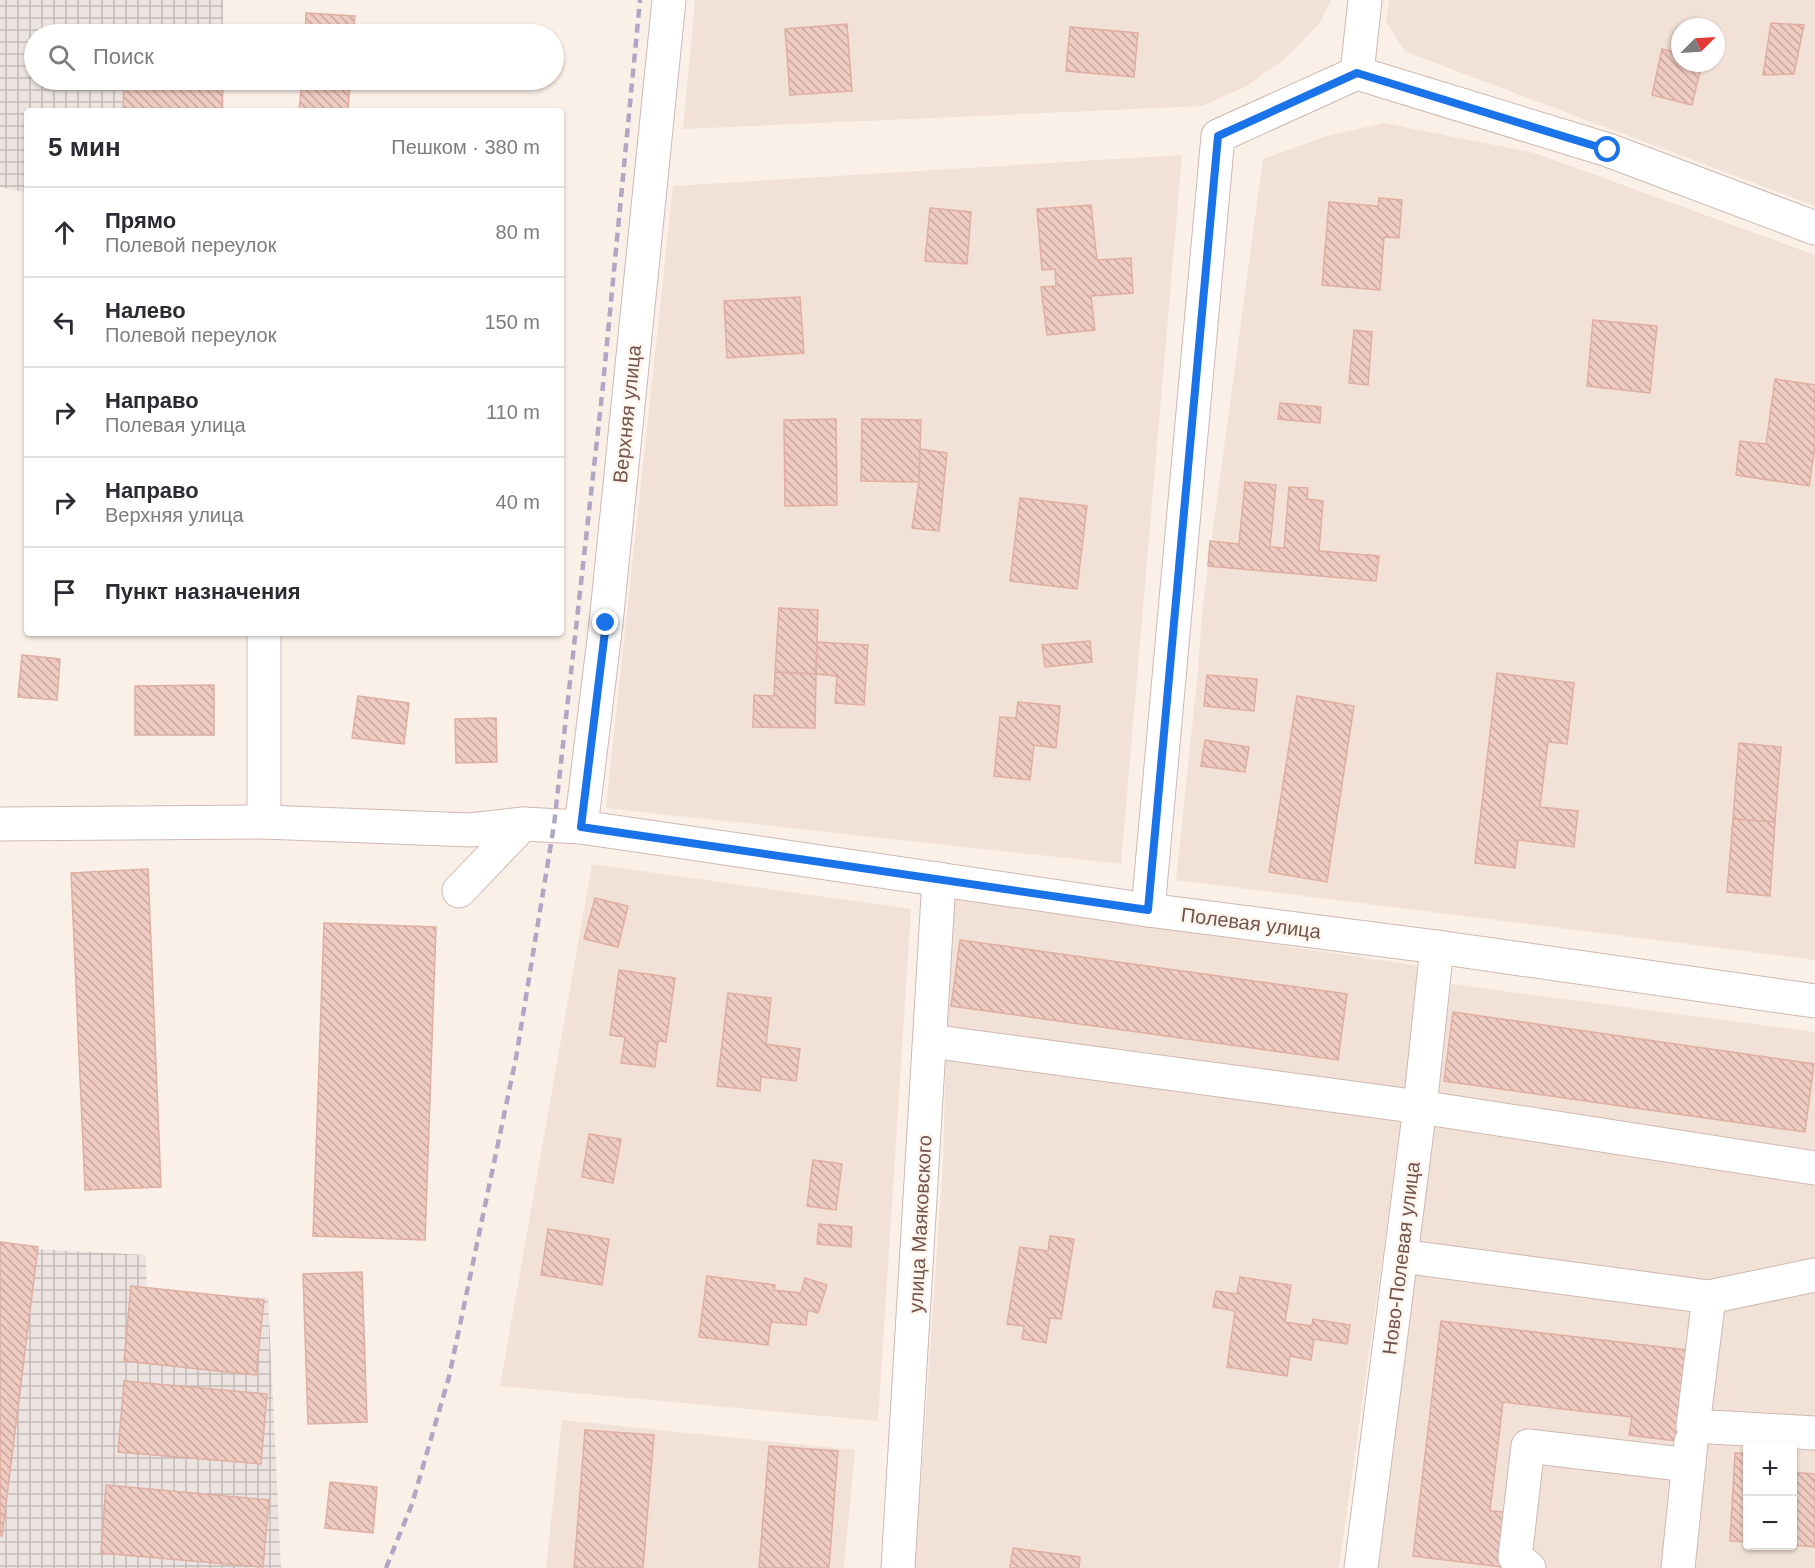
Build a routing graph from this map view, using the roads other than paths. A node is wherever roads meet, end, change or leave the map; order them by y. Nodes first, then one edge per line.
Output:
1 (669, 0) edge
2 (1365, 0) edge
3 (1357, 73) junction
4 (1815, 228) edge
5 (264, 636) edge
6 (264, 822) junction
7 (0, 824) edge
8 (523, 824) junction
9 (581, 827) junction
10 (939, 879) junction
11 (459, 891) dead end
12 (1148, 910) junction
13 (1437, 947) junction
14 (1815, 1001) edge
15 (930, 1041) junction
16 (1420, 1107) junction
17 (1815, 1168) edge
18 (1401, 1256) junction
19 (1815, 1275) edge
20 (1709, 1296) junction
21 (1693, 1426) junction
22 (1815, 1433) edge
23 (1689, 1465) junction
24 (898, 1568) edge
25 (1361, 1568) edge
26 (1529, 1568) edge
27 (1678, 1568) edge

1 - 9 street, Верхняя улица
2 - 3 street
3 - 4 street
3 - 12 street
5 - 6 street
6 - 7 street, Полевая улица
6 - 8 street, Полевая улица
8 - 9 street, Полевая улица
8 - 11 street
9 - 10 street, Полевая улица
10 - 12 street, Полевая улица
10 - 15 street, улица Маяковского
12 - 13 street, Полевая улица
13 - 14 street, Полевая улица
13 - 16 street, Ново-Полевая улица
15 - 16 street
15 - 24 street, улица Маяковского
16 - 17 street
16 - 18 street, Ново-Полевая улица
18 - 20 street
18 - 25 street, Ново-Полевая улица
19 - 20 street
20 - 21 street
21 - 22 street
21 - 23 street
23 - 26 street
23 - 27 street

